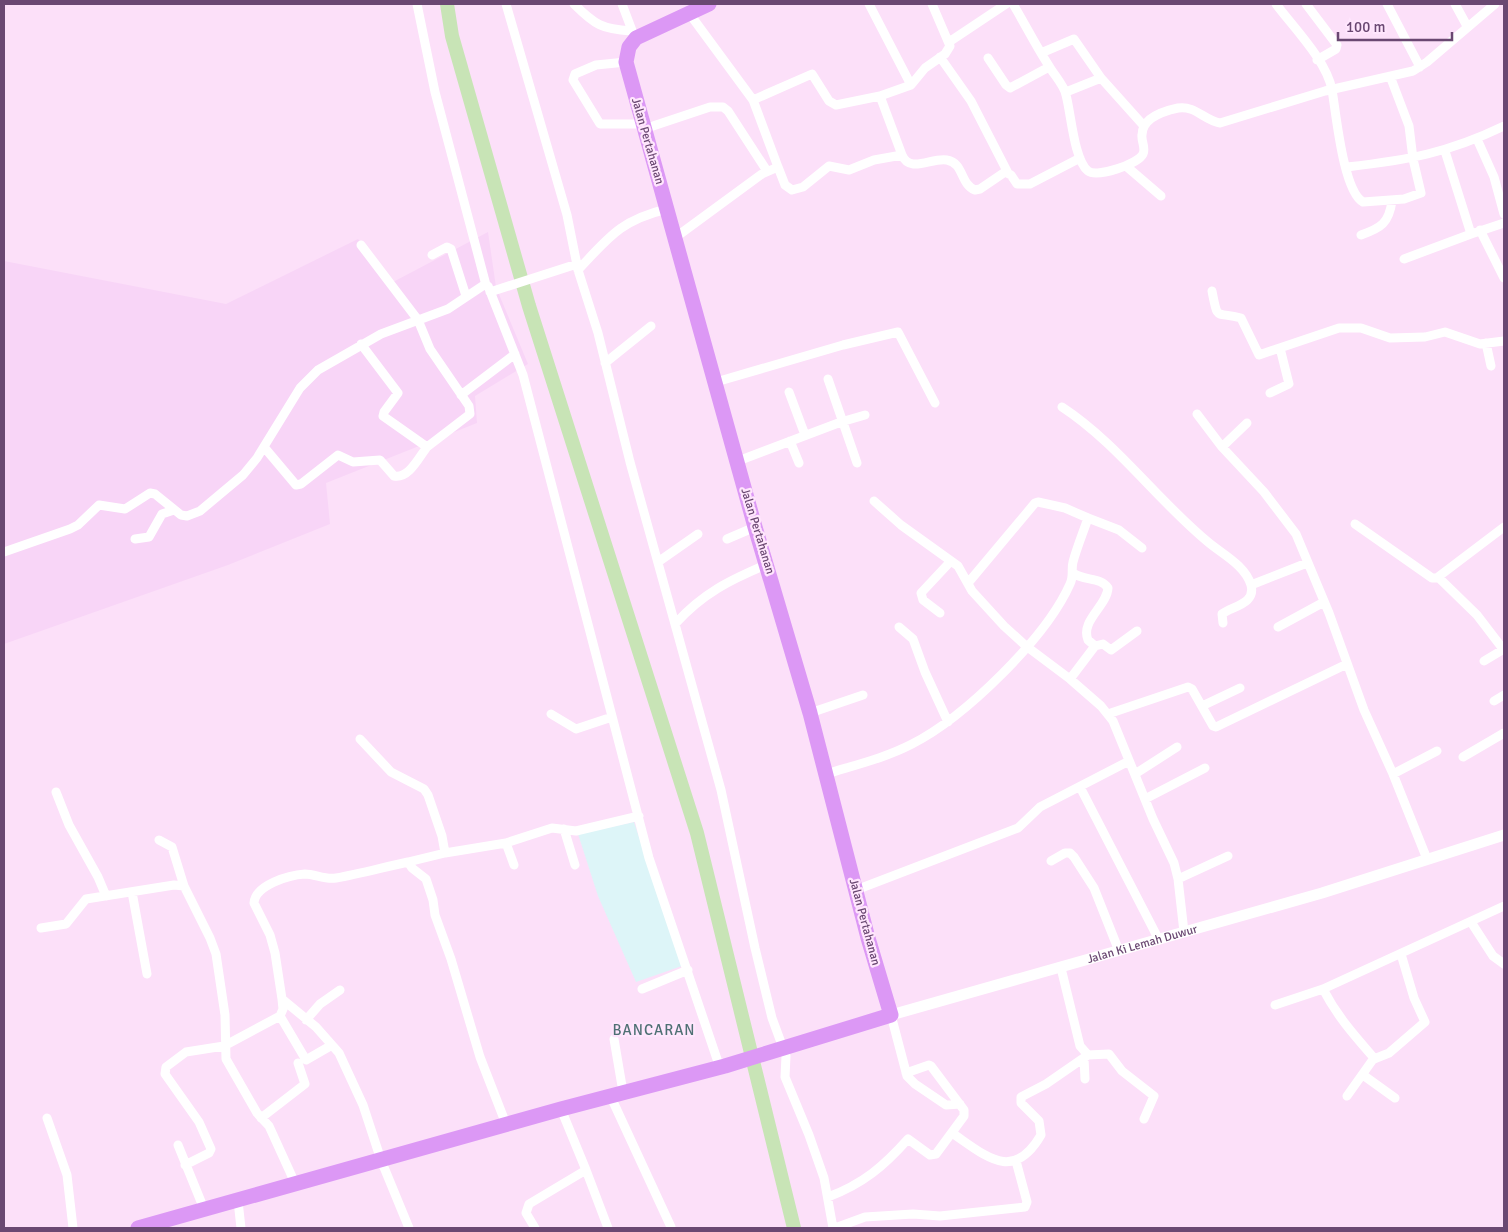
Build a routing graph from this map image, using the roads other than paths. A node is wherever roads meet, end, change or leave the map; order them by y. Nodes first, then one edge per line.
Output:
1 (417, 4) edge
2 (506, 4) edge
3 (574, 4) edge
4 (622, 4) edge
5 (709, 4) edge
6 (869, 4) edge
7 (932, 4) edge
8 (1006, 4) edge
9 (1013, 4) edge
10 (1276, 4) edge
11 (1306, 4) edge
12 (1387, 4) edge
13 (1454, 4) edge
14 (1495, 4) edge
15 (689, 13) junction
16 (1467, 26) junction
17 (949, 42) junction
18 (630, 44) junction
19 (1041, 52) junction
20 (940, 57) junction
21 (988, 58) dead end
22 (1317, 60) junction
23 (1049, 67) junction
24 (1420, 67) junction
25 (1390, 76) junction
26 (1102, 78) junction
27 (911, 85) junction
28 (1332, 90) junction
29 (1066, 92) junction
30 (880, 96) junction
31 (752, 100) junction
32 (643, 126) junction
33 (1144, 126) junction
34 (1504, 126) edge
35 (1477, 139) junction
36 (1445, 151) junction
37 (902, 156) junction
38 (1080, 158) junction
39 (1413, 159) junction
40 (1126, 166) junction
41 (778, 167) junction
42 (1347, 167) junction
43 (767, 171) junction
44 (1008, 173) junction
45 (1161, 196) dead end
46 (1392, 201) junction
47 (667, 209) junction
48 (1504, 214) edge
49 (1504, 223) edge
50 (1476, 232) junction
51 (1361, 235) dead end
52 (676, 237) junction
53 (360, 246) dead end
54 (432, 255) dead end
55 (1404, 259) dead end
56 (578, 267) junction
57 (1504, 278) edge
58 (488, 288) junction
59 (1212, 291) dead end
60 (466, 296) junction
61 (418, 320) junction
62 (652, 326) dead end
63 (1504, 341) edge
64 (1486, 343) junction
65 (361, 344) junction
66 (1280, 348) junction
67 (515, 354) junction
68 (605, 363) junction
69 (1491, 366) dead end
70 (828, 379) dead end
71 (716, 382) junction
72 (789, 392) dead end
73 (1270, 393) dead end
74 (462, 395) junction
75 (935, 403) dead end
76 (1062, 407) dead end
77 (1197, 414) dead end
78 (865, 415) dead end
79 (841, 422) junction
80 (1247, 422) dead end
81 (805, 435) junction
82 (790, 441) junction
83 (264, 447) junction
84 (427, 447) junction
85 (1222, 447) junction
86 (738, 461) junction
87 (799, 463) dead end
88 (857, 463) dead end
89 (874, 501) dead end
90 (174, 510) junction
91 (1088, 518) junction
92 (1355, 524) dead end
93 (755, 527) junction
94 (1504, 527) edge
95 (698, 534) dead end
96 (727, 538) dead end
97 (135, 539) dead end
98 (1142, 548) dead end
99 (4, 552) edge
100 (658, 562) junction
101 (950, 562) junction
102 (1307, 563) junction
103 (768, 564) junction
104 (1073, 573) junction
105 (1438, 578) junction
106 (968, 583) junction
107 (1251, 585) junction
108 (1324, 602) junction
109 (940, 613) dead end
110 (1223, 623) dead end
111 (675, 624) junction
112 (898, 627) dead end
113 (1278, 627) dead end
114 (1137, 631) dead end
115 (1026, 646) junction
116 (1096, 646) junction
117 (1504, 649) edge
118 (1484, 661) dead end
119 (1347, 664) junction
120 (1070, 679) junction
121 (1240, 688) dead end
122 (863, 694) dead end
123 (1504, 695) edge
124 (1494, 701) dead end
125 (1202, 706) junction
126 (810, 713) junction
127 (552, 714) dead end
128 (1108, 714) junction
129 (612, 717) junction
130 (948, 722) junction
131 (1504, 733) edge
132 (360, 739) dead end
133 (1177, 748) dead end
134 (1437, 751) dead end
135 (1463, 757) dead end
136 (1129, 761) junction
137 (1205, 768) dead end
138 (826, 774) junction
139 (1135, 774) junction
140 (1393, 774) junction
141 (1080, 787) junction
142 (56, 792) dead end
143 (1145, 799) junction
144 (638, 816) junction
145 (564, 829) junction
146 (1504, 835) edge
147 (160, 840) dead end
148 (506, 843) junction
149 (445, 853) junction
150 (1228, 856) dead end
151 (1427, 859) junction
152 (1051, 861) dead end
153 (408, 862) junction
154 (514, 865) dead end
155 (575, 865) dead end
156 (1178, 879) junction
157 (184, 886) junction
158 (856, 890) junction
159 (132, 892) junction
160 (106, 896) junction
161 (1504, 906) edge
162 (1471, 922) junction
163 (41, 928) dead end
164 (1184, 932) junction
165 (1159, 940) junction
166 (1119, 952) junction
167 (1401, 954) junction
168 (1504, 964) edge
169 (1061, 968) junction
170 (688, 970) junction
171 (148, 974) dead end
172 (642, 989) dead end
173 (1323, 989) junction
174 (340, 990) dead end
175 (282, 999) junction
176 (1275, 1005) dead end
177 (891, 1015) junction
178 (280, 1016) junction
179 (306, 1020) junction
180 (614, 1039) dead end
181 (332, 1045) junction
182 (224, 1046) junction
183 (781, 1049) junction
184 (1086, 1056) junction
185 (1374, 1060) junction
186 (298, 1063) dead end
187 (722, 1067) junction
188 (906, 1073) junction
189 (1363, 1075) junction
190 (1085, 1079) dead end
191 (617, 1094) junction
192 (1347, 1096) dead end
193 (1395, 1098) dead end
194 (960, 1104) junction
195 (560, 1109) junction
196 (47, 1118) dead end
197 (261, 1118) junction
198 (1144, 1119) dead end
199 (506, 1124) junction
200 (952, 1133) junction
201 (178, 1145) dead end
202 (381, 1160) junction
203 (1016, 1161) junction
204 (184, 1165) junction
205 (586, 1170) junction
206 (295, 1183) junction
207 (828, 1197) junction
208 (238, 1201) junction
209 (204, 1209) junction
210 (671, 1227) dead end
211 (73, 1228) edge
212 (138, 1228) edge
213 (241, 1228) edge
214 (409, 1228) edge
215 (535, 1228) edge
216 (608, 1228) edge
217 (834, 1228) edge

1 - 58 street
2 - 56 street
3 - 18 street
4 - 18 street
5 - 15 highway
6 - 27 street
7 - 17 street
8 - 17 street
9 - 19 street
10 - 22 street
11 - 22 street
12 - 24 street
13 - 16 street
14 - 16 street
15 - 18 highway
15 - 31 street
16 - 24 street
17 - 20 street
18 - 32 highway, Jalan Pertahanan
18 - 32 street
19 - 23 street
19 - 26 street
20 - 27 street
20 - 44 street
21 - 23 street
22 - 28 street
23 - 29 street
24 - 25 street
25 - 28 street
25 - 39 street
26 - 29 street
26 - 33 street
27 - 30 street
28 - 33 street
28 - 42 street
29 - 38 street
30 - 31 street
30 - 37 street
31 - 41 street
32 - 43 street
32 - 47 highway, Jalan Pertahanan
33 - 40 street
34 - 35 street
35 - 36 street
35 - 48 street
36 - 39 street
36 - 50 street
37 - 41 street
37 - 44 street
38 - 40 street
38 - 44 street
39 - 42 street
39 - 46 street
40 - 45 street
41 - 43 street
42 - 46 street
43 - 52 street
46 - 51 street
47 - 52 highway, Jalan Pertahanan
47 - 56 street
49 - 50 street
50 - 55 street
50 - 57 street
52 - 71 highway, Jalan Pertahanan
53 - 61 street
54 - 60 street
56 - 58 street
56 - 68 street
58 - 60 street
58 - 67 street
59 - 66 street
60 - 61 street
61 - 65 street
61 - 74 street
62 - 68 street
63 - 64 street
64 - 66 street
64 - 69 street
65 - 83 street
65 - 84 street
66 - 73 street
67 - 74 street
67 - 129 street
68 - 100 street
70 - 79 street
71 - 75 street
71 - 86 highway, Jalan Pertahanan
72 - 81 street
74 - 84 street
76 - 107 street
77 - 85 street
78 - 79 street
79 - 81 street
79 - 88 street
80 - 85 street
81 - 82 street
82 - 86 street
82 - 87 street
83 - 84 street
83 - 90 street
85 - 102 street
86 - 93 highway, Jalan Pertahanan
89 - 101 street
90 - 97 street
90 - 99 street
91 - 98 street
91 - 104 street
91 - 106 street
92 - 105 street
93 - 96 street
93 - 103 highway, Jalan Pertahanan
94 - 105 street
95 - 100 street
100 - 111 street
101 - 106 street
101 - 109 street
102 - 107 street
102 - 108 street
103 - 111 street
103 - 126 highway, Jalan Pertahanan
104 - 115 street
104 - 116 street
105 - 117 street
106 - 115 street
107 - 110 street
108 - 113 street
108 - 119 street
111 - 183 street
112 - 130 street
114 - 116 street
115 - 120 street
115 - 130 street
116 - 120 street
117 - 118 street
119 - 125 street
119 - 140 street
120 - 128 street
121 - 125 street
122 - 126 street
123 - 124 street
125 - 128 street
126 - 138 highway, Jalan Pertahanan
127 - 129 street
128 - 136 street
129 - 144 street
130 - 138 street
131 - 135 street
132 - 149 street
133 - 139 street
134 - 140 street
136 - 139 street
136 - 141 street
137 - 143 street
138 - 158 highway, Jalan Pertahanan
139 - 143 street
140 - 151 street
141 - 158 street
141 - 165 street
142 - 160 street
143 - 156 street
144 - 145 street
144 - 170 street
145 - 148 street
145 - 155 street
146 - 151 main road, Jalan Ki Lemah Duwur
147 - 157 street
148 - 149 street
148 - 154 street
149 - 153 street
150 - 156 street
151 - 164 main road, Jalan Ki Lemah Duwur
152 - 166 street
153 - 175 street
153 - 199 street
156 - 164 street
157 - 159 street
157 - 182 street
158 - 177 highway, Jalan Pertahanan
159 - 160 street
159 - 171 street
160 - 163 street
161 - 162 street
162 - 167 street
162 - 168 street
164 - 165 main road, Jalan Ki Lemah Duwur
165 - 166 main road, Jalan Ki Lemah Duwur
166 - 169 main road, Jalan Ki Lemah Duwur
167 - 173 street
167 - 185 street
169 - 177 main road, Jalan Ki Lemah Duwur
169 - 184 street
170 - 172 street
170 - 187 street
173 - 176 street
173 - 185 street
174 - 179 street
175 - 178 street
175 - 179 street
177 - 183 highway, Jalan Ki Lemah Duwur
177 - 188 street
178 - 181 street
178 - 182 street
179 - 181 street
180 - 191 street
181 - 202 street
182 - 197 street
182 - 204 street
183 - 187 highway, Jalan Ki Lemah Duwur
183 - 207 street
184 - 190 street
184 - 198 street
184 - 203 street
185 - 189 street
186 - 197 street
187 - 191 highway, Jalan Ki Lemah Duwur
188 - 194 street
188 - 194 street
189 - 192 street
189 - 193 street
191 - 195 highway, Jalan Ki Lemah Duwur
191 - 210 street
194 - 200 street
195 - 199 highway, Jalan Ki Lemah Duwur
195 - 205 street
196 - 211 street
197 - 206 street
199 - 202 highway, Jalan Ki Lemah Duwur
200 - 203 street
200 - 207 street
201 - 204 street
202 - 206 highway, Jalan Ki Lemah Duwur
202 - 214 street
203 - 217 street
204 - 209 street
205 - 215 street
205 - 216 street
206 - 208 highway, Jalan Ki Lemah Duwur
207 - 217 street
208 - 209 highway, Jalan Ki Lemah Duwur
208 - 213 street
209 - 212 highway, Jalan Ki Lemah Duwur

